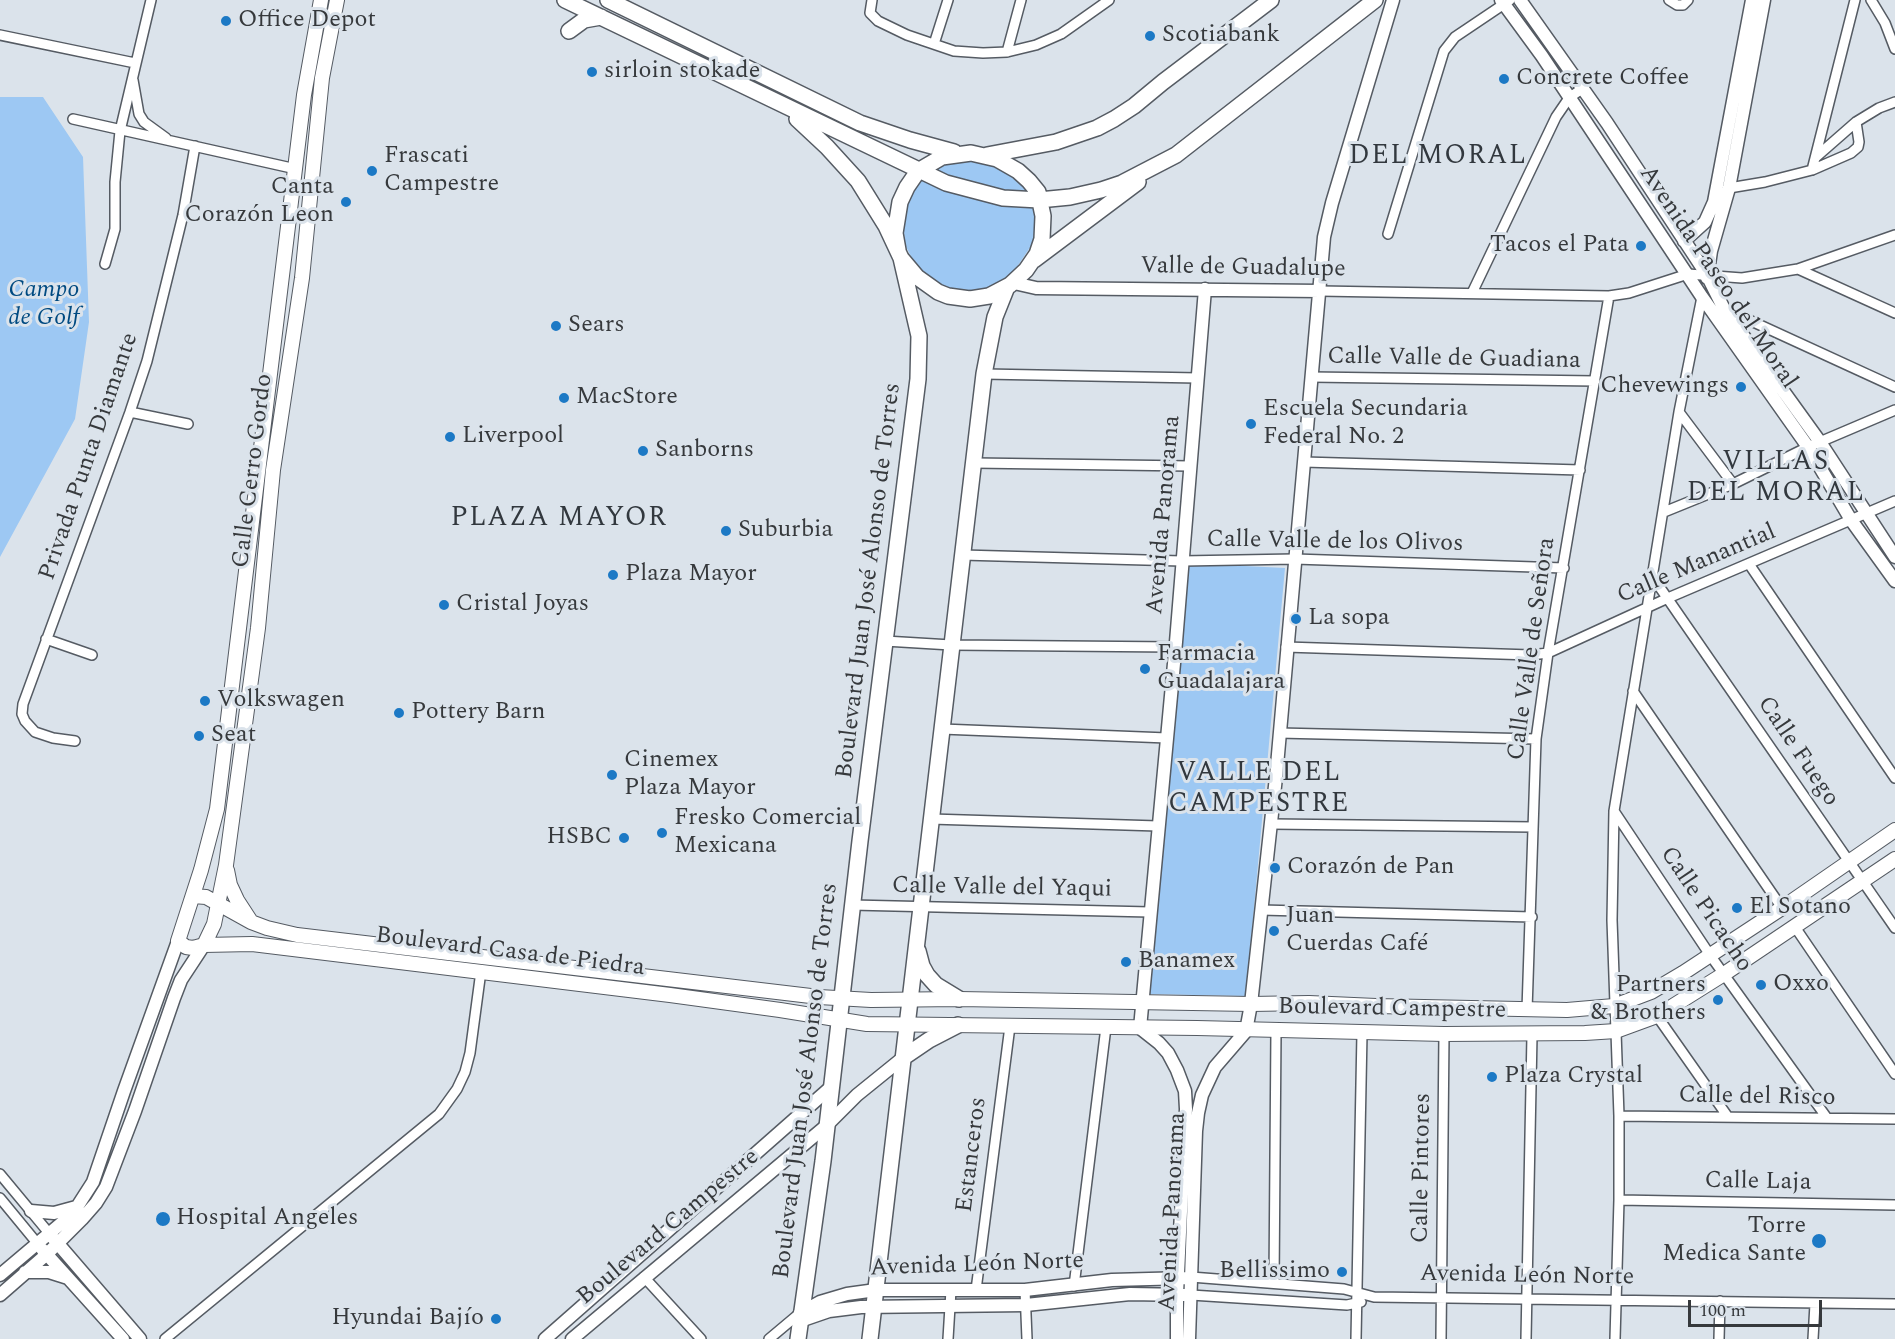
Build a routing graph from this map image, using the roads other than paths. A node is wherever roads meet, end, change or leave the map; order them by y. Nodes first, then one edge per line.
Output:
1 (150, 0) edge
2 (321, 0) edge
3 (337, 0) edge
4 (608, 0) edge
5 (872, 0) edge
6 (948, 0) edge
7 (1021, 0) edge
8 (1109, 0) edge
9 (1271, 0) edge
10 (1375, 0) edge
11 (1393, 0) edge
12 (1520, 0) edge
13 (1669, 0) edge
14 (1688, 0) edge
15 (1752, 0) edge
16 (1764, 0) edge
17 (1855, 0) edge
18 (1871, 0) edge
19 (1505, 1) edge
20 (574, 2) edge
21 (601, 17) junction
22 (569, 31) dead end
23 (0, 34) edge
24 (934, 44) junction
25 (1895, 49) edge
26 (1007, 52) junction
27 (135, 63) junction
28 (132, 77) junction
29 (1583, 88) junction
30 (1569, 98) junction
31 (777, 102) junction
32 (1895, 102) edge
33 (1731, 104) junction
34 (1745, 106) junction
35 (1579, 111) junction
36 (73, 119) dead end
37 (1856, 122) junction
38 (120, 131) junction
39 (168, 139) junction
40 (195, 146) junction
41 (963, 153) junction
42 (986, 155) junction
43 (1176, 155) junction
44 (1630, 158) junction
45 (1815, 158) junction
46 (296, 169) junction
47 (1812, 170) junction
48 (918, 171) junction
49 (1729, 188) junction
50 (1039, 200) junction
51 (1388, 234) dead end
52 (1895, 235) edge
53 (1684, 241) junction
54 (900, 254) junction
55 (1032, 261) junction
56 (105, 264) dead end
57 (1798, 269) junction
58 (1688, 274) junction
59 (1707, 275) junction
60 (1010, 285) junction
61 (1205, 289) junction
62 (1320, 291) junction
63 (1472, 293) junction
64 (1609, 296) junction
65 (1702, 297) junction
66 (1724, 309) junction
67 (1895, 313) edge
68 (984, 374) junction
69 (1311, 377) junction
70 (1198, 378) junction
71 (1595, 381) junction
72 (1895, 387) edge
73 (1895, 410) edge
74 (130, 412) junction
75 (1679, 412) junction
76 (188, 424) dead end
77 (1814, 445) junction
78 (1304, 462) junction
79 (974, 463) junction
80 (1190, 466) junction
81 (1580, 470) junction
82 (1733, 484) junction
83 (1895, 501) edge
84 (1664, 512) junction
85 (1865, 513) junction
86 (1851, 520) junction
87 (962, 555) junction
88 (1895, 557) edge
89 (1295, 559) junction
90 (1182, 561) junction
91 (1749, 564) junction
92 (1564, 568) junction
93 (1652, 576) junction
94 (1895, 581) edge
95 (1668, 598) junction
96 (1646, 608) junction
97 (46, 639) junction
98 (885, 641) junction
99 (951, 645) junction
100 (1175, 647) junction
101 (1286, 647) junction
102 (1548, 653) junction
103 (92, 655) dead end
104 (1633, 691) junction
105 (942, 729) junction
106 (1280, 733) junction
107 (1167, 738) junction
108 (1536, 739) junction
109 (75, 741) dead end
110 (1895, 778) edge
111 (1614, 811) junction
112 (931, 819) junction
113 (1271, 824) junction
114 (1158, 826) junction
115 (1533, 826) junction
116 (1895, 830) edge
117 (1895, 859) edge
118 (1849, 862) junction
119 (201, 870) junction
120 (225, 871) junction
121 (1862, 881) junction
122 (193, 896) junction
123 (218, 904) junction
124 (852, 905) junction
125 (921, 908) junction
126 (1782, 908) junction
127 (1261, 910) junction
128 (1150, 912) junction
129 (1532, 917) junction
130 (251, 922) junction
131 (1795, 927) junction
132 (1895, 928) edge
133 (178, 941) junction
134 (916, 943) junction
135 (204, 945) junction
136 (1710, 955) junction
137 (481, 971) junction
138 (1724, 974) junction
139 (605, 980) junction
140 (841, 998) junction
141 (959, 999) junction
142 (975, 999) junction
143 (910, 1001) junction
144 (1143, 1001) junction
145 (1251, 1004) junction
146 (1614, 1006) junction
147 (1527, 1010) junction
148 (1657, 1016) junction
149 (838, 1020) junction
150 (907, 1023) junction
151 (965, 1025) junction
152 (1010, 1026) junction
153 (1106, 1027) junction
154 (1140, 1028) junction
155 (1246, 1030) junction
156 (1276, 1031) junction
157 (1616, 1031) junction
158 (1362, 1033) junction
159 (1444, 1034) junction
160 (1532, 1035) junction
161 (904, 1057) junction
162 (1895, 1074) edge
163 (830, 1088) junction
164 (1619, 1116) junction
165 (1728, 1117) junction
166 (1827, 1118) junction
167 (1895, 1119) edge
168 (826, 1126) junction
169 (0, 1174) edge
170 (0, 1198) edge
171 (1619, 1200) junction
172 (1895, 1205) edge
173 (77, 1206) junction
174 (31, 1211) junction
175 (49, 1233) junction
176 (37, 1243) junction
177 (58, 1243) junction
178 (47, 1254) junction
179 (25, 1272) junction
180 (0, 1275) edge
181 (645, 1277) junction
182 (68, 1278) junction
183 (1185, 1278) junction
184 (1274, 1283) junction
185 (1074, 1286) junction
186 (951, 1290) junction
187 (976, 1290) junction
188 (1026, 1290) junction
189 (868, 1291) junction
190 (1358, 1292) junction
191 (1177, 1294) junction
192 (0, 1295) edge
193 (1191, 1295) junction
194 (1374, 1297) junction
195 (1441, 1298) junction
196 (1526, 1298) junction
197 (1616, 1299) junction
198 (1720, 1301) junction
199 (1358, 1304) junction
200 (1815, 1304) junction
201 (1895, 1304) edge
202 (1026, 1305) junction
203 (867, 1306) junction
204 (950, 1306) junction
205 (796, 1319) junction
206 (123, 1339) edge
207 (140, 1339) edge
208 (165, 1339) edge
209 (545, 1339) edge
210 (572, 1339) edge
211 (702, 1339) edge
212 (769, 1339) edge
213 (798, 1339) edge
214 (870, 1339) edge
215 (948, 1339) edge
216 (1028, 1339) edge
217 (1178, 1339) edge
218 (1189, 1339) edge
219 (1356, 1339) edge
220 (1441, 1339) edge
221 (1526, 1339) edge
222 (1615, 1339) edge
223 (1719, 1339) edge
224 (1813, 1339) edge

1 - 27 street
2 - 46 main road, Calle Cerro Gordo
3 - 120 main road, Calle Cerro Gordo
4 - 41 main road
5 - 24 street
6 - 24 street
7 - 26 street
8 - 26 street
9 - 42 main road
10 - 43 main road
11 - 62 street, Avenida Panorama
12 - 29 street, Avenida Paseo del Moral
13 - 14 street
15 - 33 street
16 - 34 street
17 - 45 street
18 - 25 street
19 - 30 street, Avenida Paseo del Moral
19 - 51 street
20 - 21 main road
21 - 22 main road
21 - 31 main road
23 - 27 street
24 - 26 street
27 - 28 street
28 - 38 street
28 - 39 street
29 - 30 street
29 - 44 street, Avenida Paseo del Moral
30 - 35 street, Avenida Paseo del Moral
30 - 63 street
31 - 48 main road
31 - 54 main road
32 - 37 street
33 - 34 street
33 - 53 street
34 - 49 street
35 - 44 street
35 - 58 street, Avenida Paseo del Moral
36 - 38 street
37 - 45 street
37 - 47 street
38 - 39 street
38 - 56 street
39 - 40 street
40 - 46 street
40 - 74 street, Privada Punta Diamante
41 - 42 main road
41 - 48 main road
42 - 50 main road
43 - 50 main road
43 - 55 main road
44 - 53 street, Avenida Paseo del Moral
45 - 47 street
46 - 119 main road, Calle Cerro Gordo
47 - 49 street
48 - 50 main road
48 - 54 main road
49 - 59 street
50 - 55 main road
52 - 57 street, Valle de Guadalupe
53 - 59 street, Avenida Paseo del Moral
54 - 60 main road
54 - 98 main road, Boulevard Juan José Alonso de Torres
55 - 60 main road
57 - 59 street, Valle de Guadalupe
57 - 67 street
58 - 59 street, Valle de Guadalupe
58 - 64 street, Valle de Guadalupe
58 - 65 street, Avenida Paseo del Moral
59 - 65 street
59 - 66 street, Avenida Paseo del Moral
60 - 61 street, Valle de Guadalupe
60 - 68 main road
61 - 62 street, Valle de Guadalupe
61 - 70 street, Avenida Panorama
62 - 63 street, Valle de Guadalupe
62 - 69 street, Avenida Panorama
63 - 64 street, Valle de Guadalupe
64 - 71 street, Calle Valle de Señora
65 - 75 street
65 - 77 street, Avenida Paseo del Moral
66 - 72 street
66 - 77 street, Avenida Paseo del Moral
68 - 70 street
68 - 79 main road
69 - 71 street, Calle Valle de Guadiana
69 - 78 street, Avenida Panorama
70 - 80 street, Avenida Panorama
71 - 81 street, Calle Valle de Señora
73 - 77 street
74 - 76 street
74 - 97 street, Privada Punta Diamante
75 - 82 street
75 - 84 street
77 - 82 street
77 - 85 street, Avenida Paseo del Moral
77 - 86 street, Avenida Paseo del Moral
78 - 81 street
78 - 89 street, Avenida Panorama
79 - 80 street
79 - 87 main road
80 - 90 street, Avenida Panorama
81 - 92 street, Calle Valle de Señora
82 - 84 street
83 - 85 street, Calle Manantial
84 - 93 street
85 - 86 street, Calle Manantial
85 - 88 street, Avenida Paseo del Moral
86 - 91 street, Calle Manantial
86 - 94 street, Avenida Paseo del Moral
87 - 90 street, Calle Valle de los Olivos
87 - 99 main road
89 - 90 street, Calle Valle de los Olivos
89 - 92 street, Calle Valle de los Olivos
89 - 101 street, Avenida Panorama
90 - 100 street, Avenida Panorama
91 - 95 street, Calle Manantial
91 - 110 street
92 - 102 street, Calle Valle de Señora
93 - 95 street, Calle Fuego
93 - 96 street
95 - 96 street, Calle Manantial
95 - 118 street, Calle Fuego
96 - 102 street, Calle Manantial
96 - 104 street
97 - 103 street
97 - 109 street, Privada Punta Diamante
98 - 99 street
98 - 124 main road, Boulevard Juan José Alonso de Torres
99 - 100 street
99 - 105 main road
100 - 107 street, Avenida Panorama
101 - 102 street
101 - 106 street, Avenida Panorama
102 - 108 street, Calle Valle de Señora
104 - 111 street
104 - 126 street
105 - 107 street
105 - 112 main road
106 - 108 street
106 - 113 street, Avenida Panorama
107 - 114 street, Avenida Panorama
108 - 115 street, Calle Valle de Señora
111 - 136 street, Calle Picacho
111 - 146 street
112 - 114 street
112 - 125 main road
113 - 115 street
113 - 127 street, Avenida Panorama
114 - 128 street, Avenida Panorama
115 - 129 street, Calle Valle de Señora
116 - 118 main road, Boulevard Campestre
117 - 121 main road, Boulevard Campestre
118 - 121 street, Calle Fuego
118 - 126 main road, Boulevard Campestre
119 - 120 main road
119 - 122 main road, Calle Cerro Gordo
120 - 123 main road, Calle Cerro Gordo
120 - 130 main road
121 - 131 main road, Boulevard Campestre
121 - 132 street, Calle Fuego
122 - 123 main road, Boulevard Casa de Piedra
122 - 133 main road, Calle Cerro Gordo
123 - 130 main road, Boulevard Casa de Piedra
123 - 135 main road, Calle Cerro Gordo
124 - 125 street, Calle Valle del Yaqui
124 - 140 main road, Boulevard Juan José Alonso de Torres
125 - 128 street, Calle Valle del Yaqui
125 - 134 main road
126 - 136 main road, Boulevard Campestre
127 - 129 street
127 - 145 street, Avenida Panorama
128 - 144 street, Avenida Panorama
129 - 147 street, Calle Valle de Señora
130 - 139 main road, Boulevard Casa de Piedra
131 - 138 main road, Boulevard Campestre
131 - 162 street
133 - 135 main road, Boulevard Casa de Piedra
133 - 173 street
134 - 141 main road
134 - 143 main road
135 - 137 main road, Boulevard Casa de Piedra
135 - 177 street
136 - 138 street, Calle Picacho
136 - 146 main road, Boulevard Campestre
137 - 139 main road, Boulevard Casa de Piedra
137 - 208 street
138 - 148 main road, Boulevard Campestre
138 - 166 street, Calle Picacho
139 - 140 main road, Boulevard Casa de Piedra
139 - 149 main road, Boulevard Casa de Piedra
140 - 143 main road, Boulevard Campestre
140 - 149 main road, Boulevard Juan José Alonso de Torres
141 - 142 main road, Boulevard Campestre
141 - 143 main road, Boulevard Campestre
142 - 144 main road, Boulevard Campestre
142 - 151 main road
143 - 150 main road
144 - 145 main road, Boulevard Campestre
144 - 154 street, Avenida Panorama
145 - 147 main road, Boulevard Campestre
145 - 155 street, Avenida Panorama
146 - 147 main road, Boulevard Campestre
146 - 157 street
148 - 157 main road, Boulevard Campestre
148 - 165 street
149 - 150 main road, Boulevard Campestre
149 - 163 main road, Boulevard Juan José Alonso de Torres
150 - 151 main road, Boulevard Campestre
150 - 161 main road
151 - 152 main road, Boulevard Campestre
151 - 161 main road
152 - 153 main road, Boulevard Campestre
152 - 187 street, Estanceros
153 - 154 main road, Boulevard Campestre
153 - 185 street
154 - 155 main road, Boulevard Campestre
154 - 183 street, Avenida Panorama
155 - 156 main road, Boulevard Campestre
155 - 183 street, Avenida Panorama
156 - 158 main road, Boulevard Campestre
156 - 184 street
157 - 160 main road, Boulevard Campestre
157 - 164 street
158 - 159 main road, Boulevard Campestre
158 - 190 street
159 - 160 main road, Boulevard Campestre
159 - 195 street, Calle Pintores
160 - 196 street
161 - 168 street, Boulevard Campestre
161 - 189 main road
163 - 168 main road, Boulevard Juan José Alonso de Torres
163 - 209 street, Boulevard Campestre
164 - 165 street, Calle del Risco
164 - 171 street
165 - 166 street, Calle del Risco
166 - 167 street, Calle del Risco
168 - 181 street, Boulevard Campestre
168 - 205 main road, Boulevard Juan José Alonso de Torres
169 - 174 street
170 - 176 street
171 - 172 street, Calle Laja
171 - 197 street
173 - 174 street
173 - 175 street
174 - 175 street
175 - 176 street
175 - 177 street
176 - 178 street
176 - 180 street
177 - 178 street
177 - 207 street
178 - 179 street
178 - 182 street
179 - 182 street
179 - 192 street
181 - 210 street, Boulevard Campestre
181 - 211 street
182 - 206 street
183 - 184 street, Avenida León Norte
183 - 185 street, Avenida León Norte
183 - 191 street, Avenida Panorama
183 - 193 street, Avenida Panorama
184 - 190 street, Avenida León Norte
185 - 188 street, Avenida León Norte
186 - 187 street, Avenida León Norte
186 - 189 street, Avenida León Norte
186 - 204 street
187 - 188 street, Avenida León Norte
188 - 202 street
189 - 203 main road
189 - 205 street, Avenida León Norte
190 - 194 street, Avenida León Norte
190 - 199 street
191 - 193 street, Avenida León Norte
191 - 202 street, Avenida León Norte
191 - 217 street, Avenida Panorama
193 - 199 street, Avenida León Norte
193 - 218 street, Avenida Panorama
194 - 195 street, Avenida León Norte
194 - 199 street, Avenida León Norte
195 - 196 street, Avenida León Norte
195 - 220 street, Calle Pintores
196 - 197 street, Avenida León Norte
196 - 221 street
197 - 198 street, Avenida León Norte
197 - 222 street
198 - 200 street, Avenida León Norte
198 - 223 street
199 - 219 street
200 - 201 street, Avenida León Norte
200 - 224 street
202 - 204 street, Avenida León Norte
202 - 216 street
203 - 204 street, Avenida León Norte
203 - 205 street, Avenida León Norte
203 - 214 main road
204 - 215 street
205 - 212 street
205 - 213 main road, Boulevard Juan José Alonso de Torres

